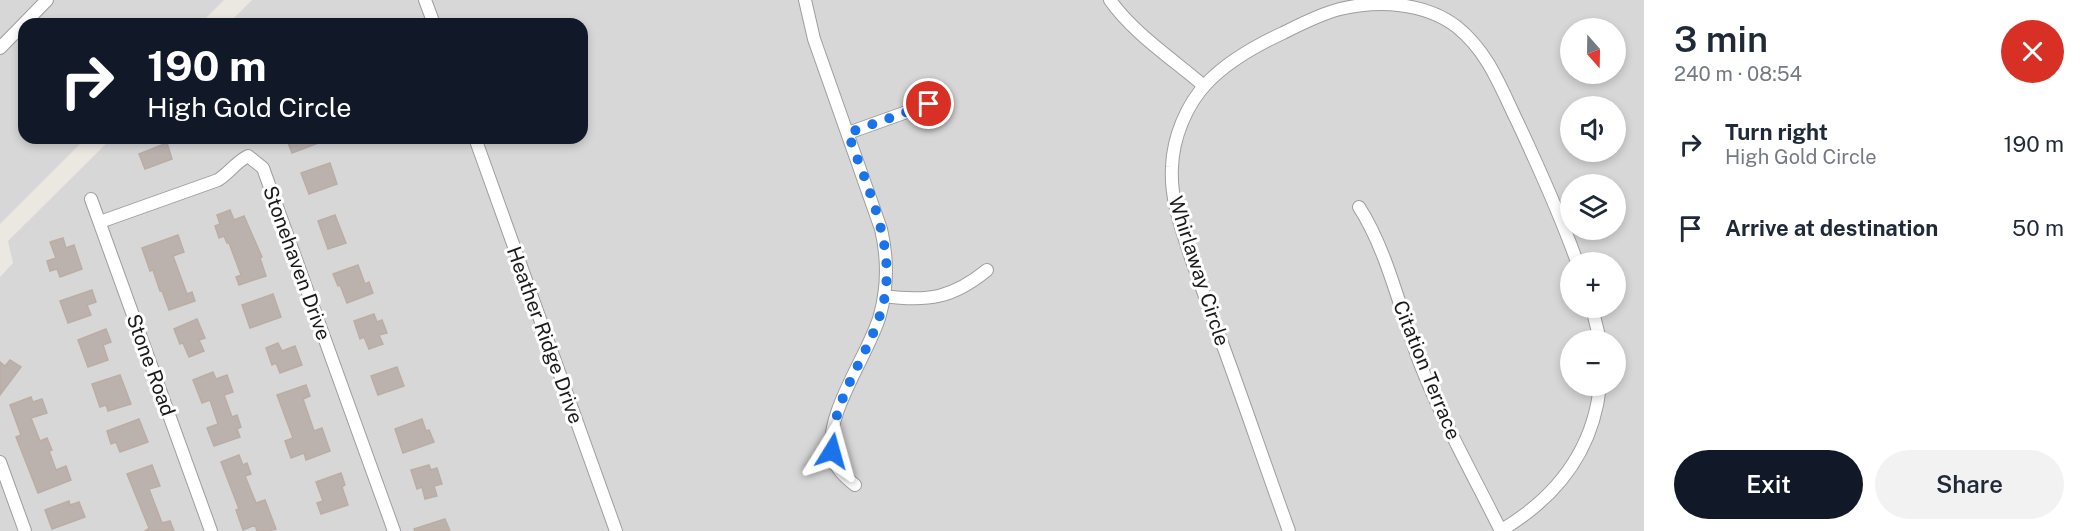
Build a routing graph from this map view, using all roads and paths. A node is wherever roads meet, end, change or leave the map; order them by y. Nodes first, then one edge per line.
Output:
1 (47, 0) edge
2 (425, 0) edge
3 (805, 0) edge
4 (1110, 0) edge
5 (29, 18) edge
6 (432, 18) edge
7 (18, 30) edge
8 (0, 48) edge
9 (1204, 86) junction
10 (929, 104) dead end
11 (848, 133) junction
12 (477, 144) edge
13 (91, 199) dead end
14 (1359, 207) dead end
15 (100, 222) junction
16 (1573, 252) edge
17 (987, 270) dead end
18 (884, 296) junction
19 (1599, 396) edge
20 (0, 462) edge
21 (855, 485) dead end
22 (25, 531) edge
23 (211, 531) edge
24 (394, 531) edge
25 (616, 531) edge
26 (1289, 531) edge
27 (1501, 531) edge

1 - 5 street
2 - 6 street
3 - 11 street
4 - 9 street
7 - 8 street
9 - 16 street, Whirlaway Circle
9 - 26 street, Whirlaway Circle
10 - 11 street
11 - 18 street
12 - 25 street, Heather Ridge Drive
13 - 15 street, Stone Road
14 - 27 street, Citation Terrace
15 - 23 street, Stone Road
15 - 24 street, Stonehaven Drive
17 - 18 street
18 - 21 street
19 - 27 street
20 - 22 street

